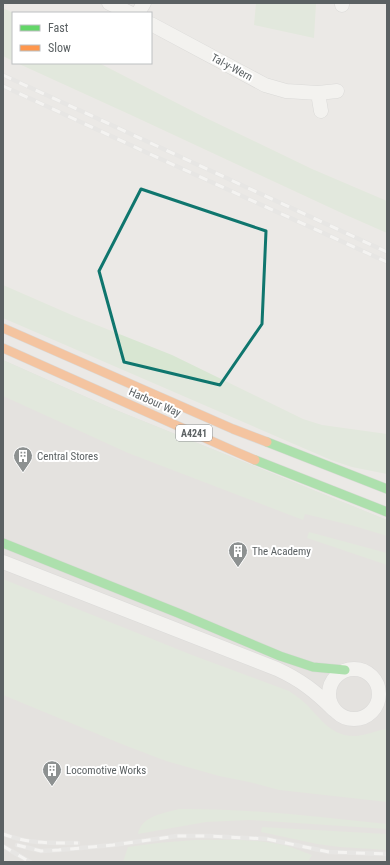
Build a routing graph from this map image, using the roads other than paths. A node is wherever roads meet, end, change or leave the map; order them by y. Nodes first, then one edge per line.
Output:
1 (109, 3) edge
2 (144, 3) edge
3 (128, 12) edge
4 (139, 12) edge
5 (152, 25) edge
6 (337, 91) dead end
7 (318, 93) junction
8 (321, 111) dead end
9 (3, 328) edge
10 (3, 348) edge
11 (387, 489) edge
12 (387, 512) edge
13 (3, 543) edge
14 (3, 562) edge
15 (345, 670) junction
16 (334, 710) junction

1 - 3 street
2 - 4 street
5 - 7 street, Tal-y-Wern
6 - 7 street, Tal-y-Wern
7 - 8 street
9 - 11 main road, Harbour Way / A4241
10 - 12 main road, Harbour Way / A4241
13 - 15 main road
14 - 16 street
15 - 16 street
15 - 16 street

